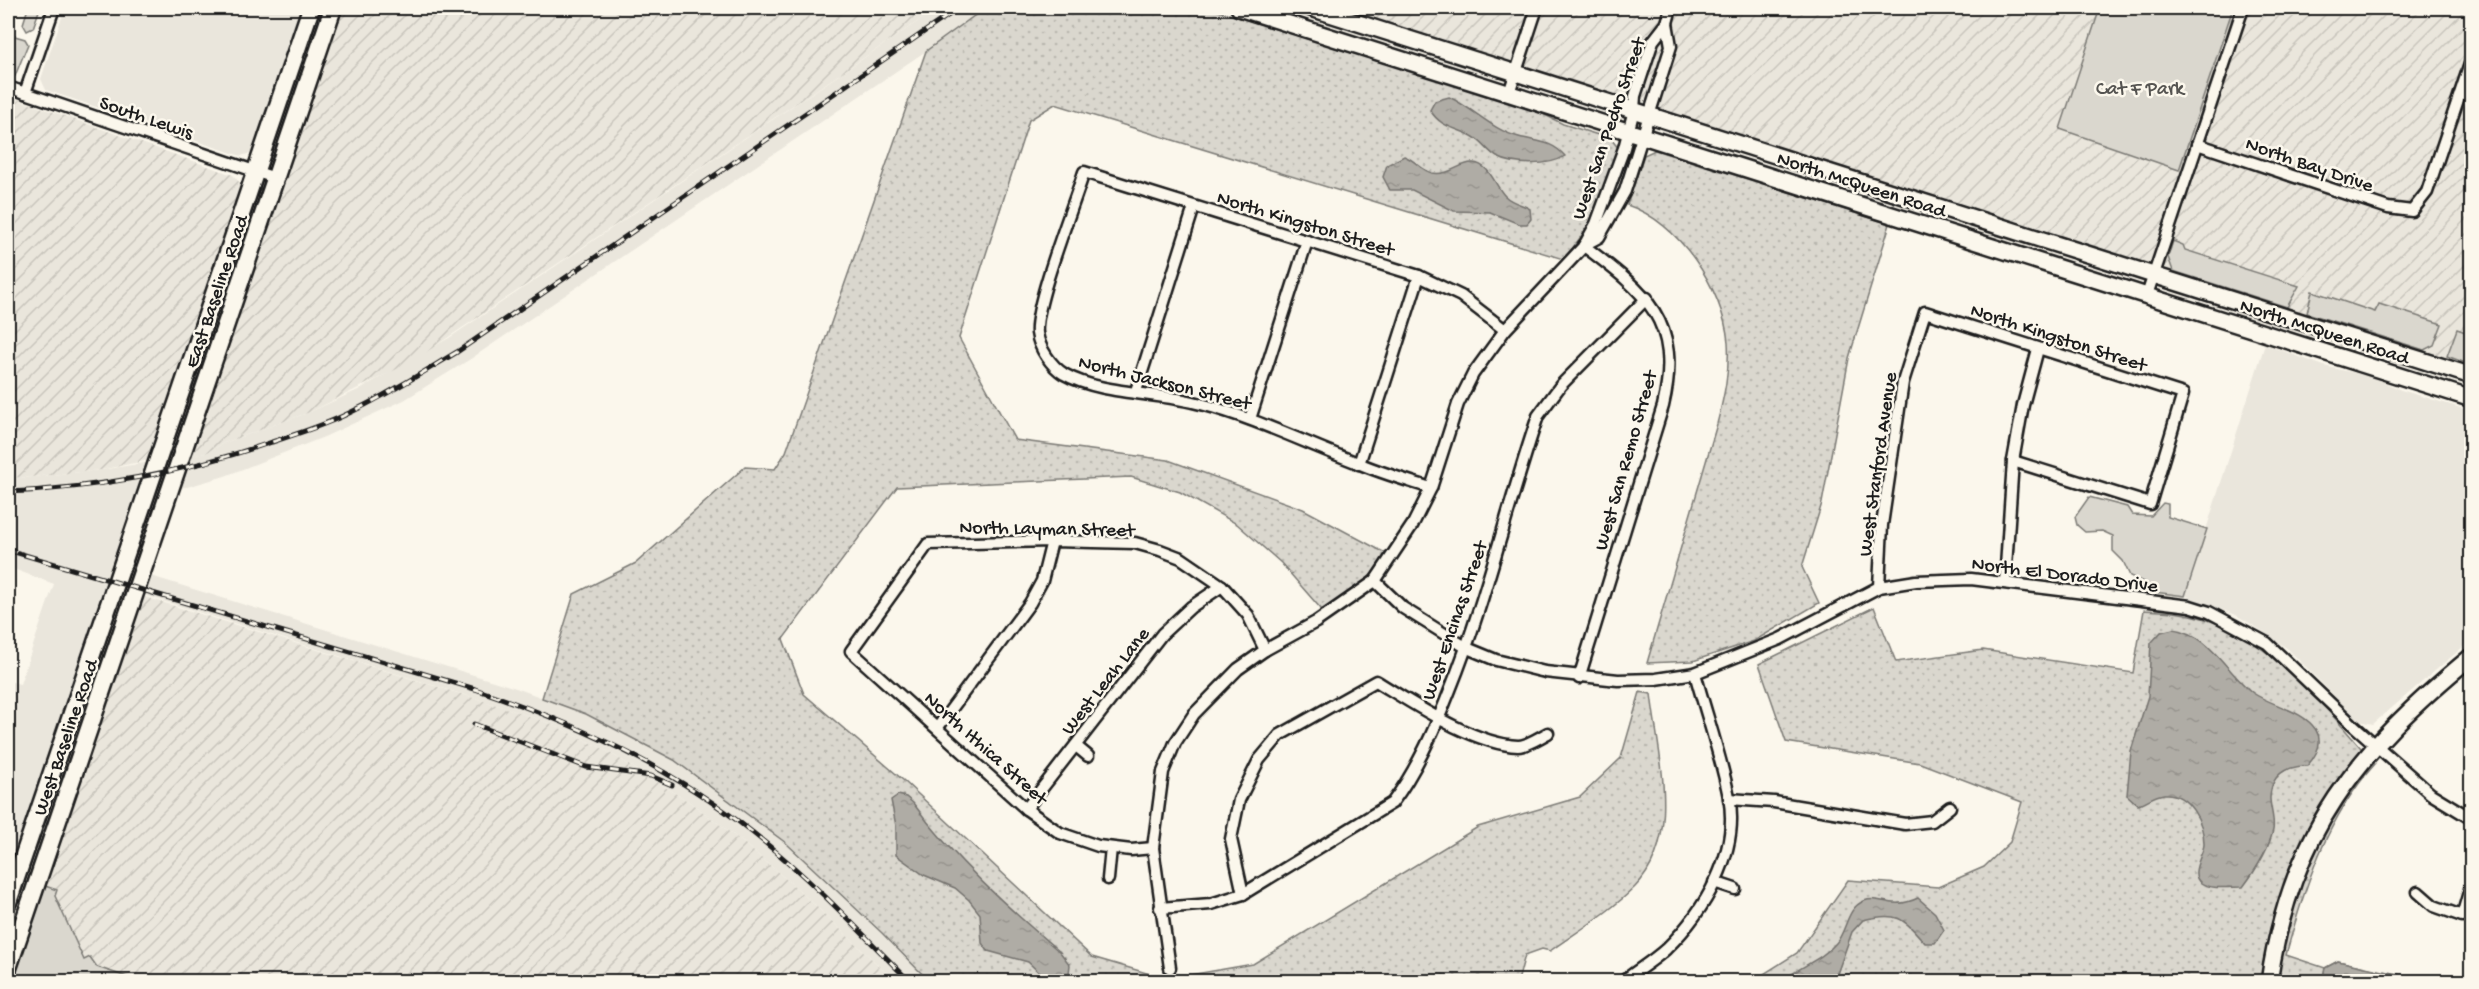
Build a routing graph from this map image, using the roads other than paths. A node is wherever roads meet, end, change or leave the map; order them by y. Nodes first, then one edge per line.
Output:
1 (54, 8) edge
2 (311, 8) edge
3 (321, 8) edge
4 (333, 8) edge
5 (1311, 8) edge
6 (1537, 8) edge
7 (1671, 8) edge
8 (2243, 8) edge
9 (1249, 9) edge
10 (1667, 23) junction
11 (327, 26) junction
12 (302, 33) junction
13 (2472, 58) edge
14 (1516, 72) junction
15 (2468, 79) edge
16 (8, 87) edge
17 (25, 93) junction
18 (1509, 93) junction
19 (1634, 110) junction
20 (1649, 115) junction
21 (297, 116) junction
22 (1636, 133) junction
23 (2197, 144) junction
24 (256, 172) junction
25 (1084, 172) joint
26 (275, 178) junction
27 (1194, 207) junction
28 (1307, 241) junction
29 (1584, 246) junction
30 (2153, 275) junction
31 (1419, 276) junction
32 (2146, 295) junction
33 (1647, 298) junction
34 (1925, 312) joint
35 (208, 313) junction
36 (1505, 330) junction
37 (2348, 337) junction
38 (2038, 350) junction
39 (2341, 357) junction
40 (187, 374) junction
41 (208, 376) junction
42 (2472, 376) edge
43 (1136, 391) junction
44 (2472, 399) edge
45 (1250, 419) junction
46 (188, 439) junction
47 (2013, 461) junction
48 (1359, 464) junction
49 (1431, 488) junction
50 (1052, 541) junction
51 (1375, 581) junction
52 (117, 582) joint
53 (2005, 582) junction
54 (1222, 586) junction
55 (1879, 587) junction
56 (137, 589) joint
57 (1467, 648) junction
58 (1265, 650) junction
59 (851, 651) joint
60 (2472, 656) edge
61 (1695, 673) junction
62 (1579, 678) junction
63 (80, 690) junction
64 (100, 697) junction
65 (1439, 718) junction
66 (938, 727) junction
67 (1548, 733) dead end
68 (2375, 744) junction
69 (1076, 746) junction
70 (1088, 756) dead end
71 (1730, 799) junction
72 (1950, 807) dead end
73 (1026, 810) junction
74 (2472, 819) edge
75 (1111, 848) junction
76 (1153, 848) junction
77 (12, 872) edge
78 (1108, 879) dead end
79 (36, 882) junction
80 (1714, 882) junction
81 (2472, 882) edge
82 (1735, 890) dead end
83 (2418, 892) dead end
84 (1244, 894) junction
85 (8, 902) edge
86 (1160, 908) junction
87 (8, 968) edge
88 (1170, 968) dead end
89 (1622, 981) edge
90 (2269, 981) edge

1 - 17 street
2 - 12 main road, East Baseline Road
3 - 11 main road
4 - 11 main road, East Baseline Road
5 - 14 main road, North McQueen Road
6 - 14 street
7 - 10 street, West San Pedro Street
8 - 23 street
9 - 18 main road, North McQueen Road
10 - 19 street, West San Pedro Street
10 - 20 street, West San Pedro Street
11 - 21 main road, East Baseline Road
12 - 21 main road
12 - 24 main road, East Baseline Road
13 - 15 street
14 - 18 street
14 - 19 main road, North McQueen Road
15 - 23 street, North Bay Drive
16 - 17 street, South Lewis
17 - 24 street, South Lewis
18 - 22 main road, North McQueen Road
19 - 20 main road, North McQueen Road
19 - 22 street, West San Pedro Street
20 - 22 street, West San Pedro Street
20 - 30 main road, North McQueen Road
21 - 26 main road, East Baseline Road
22 - 29 street, West San Pedro Street
22 - 32 main road, North McQueen Road
23 - 30 street
24 - 26 street, South Lewis
24 - 35 main road, East Baseline Road
25 - 27 street, North Kingston Street
25 - 43 street, North Jackson Street
26 - 41 main road, East Baseline Road
27 - 28 street, North Kingston Street
27 - 43 street
28 - 31 street, North Kingston Street
28 - 45 street
29 - 33 street, West San Remo Street
29 - 36 street, West San Pedro Street
30 - 32 street
30 - 37 main road, North McQueen Road
31 - 36 street, North Kingston Street
31 - 48 street
32 - 39 main road, North McQueen Road
33 - 57 street, West Encinas Street
33 - 62 street, West San Remo Street
34 - 38 street, North Kingston Street
34 - 55 street, West Stanford Avenue
35 - 40 main road, East Baseline Road
35 - 41 main road
36 - 49 street, West San Pedro Street
37 - 39 main road
37 - 42 main road, North McQueen Road
38 - 47 street
38 - 47 street, North Kingston Street
39 - 44 main road, North McQueen Road
40 - 46 main road
40 - 52 main road, East Baseline Road
41 - 46 main road, East Baseline Road
43 - 45 street, North Jackson Street
45 - 48 street, North Jackson Street
46 - 56 main road, East Baseline Road
47 - 53 street
48 - 49 street, North Jackson Street
49 - 51 street, West San Pedro Street
50 - 54 street, North Layman Street
50 - 59 street, North Layman Street
50 - 66 street
51 - 57 street, North El Dorado Drive
51 - 58 street, West San Pedro Street
52 - 63 main road, West Baseline Road
53 - 55 street, North El Dorado Drive
53 - 68 street, North El Dorado Drive
54 - 58 street, North Layman Street
54 - 69 street, West Leah Lane
55 - 61 street, North El Dorado Drive
56 - 64 main road, West Baseline Road
57 - 62 street, North El Dorado Drive
57 - 65 street, West Encinas Street
58 - 76 street, West San Pedro Street
59 - 66 street, North Ithica Street
60 - 68 main road
61 - 62 street, North El Dorado Drive
61 - 71 street
63 - 64 main road
63 - 77 main road, West Baseline Road
64 - 79 main road, West Baseline Road
65 - 67 street
65 - 84 street, West Encinas Street
65 - 84 street
66 - 73 street, North Ithica Street
68 - 74 street, North El Dorado Drive
68 - 90 main road
69 - 70 street
69 - 73 street, West Leah Lane
71 - 72 street
71 - 80 street
73 - 75 street, North Ithica Street
75 - 76 street, North Ithica Street
75 - 78 street
76 - 86 street, West San Pedro Street
77 - 79 street
77 - 85 main road, West Baseline Road
79 - 87 main road, West Baseline Road
80 - 82 street
80 - 89 street
81 - 83 street
84 - 86 street, West Encinas Street
86 - 88 street, West San Pedro Street

